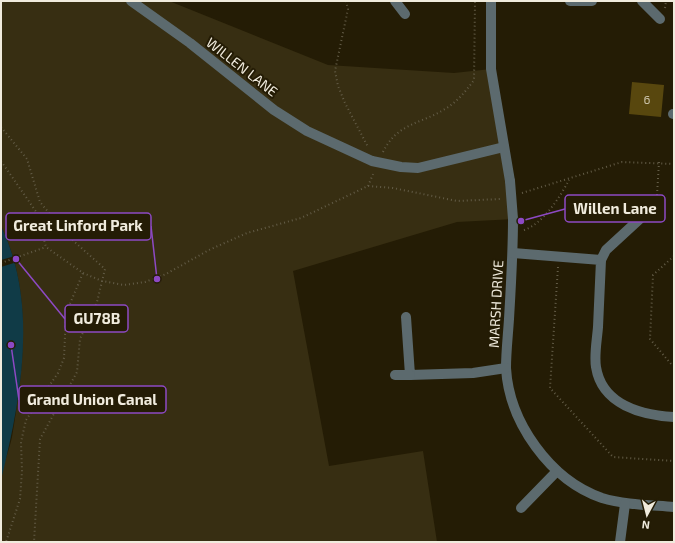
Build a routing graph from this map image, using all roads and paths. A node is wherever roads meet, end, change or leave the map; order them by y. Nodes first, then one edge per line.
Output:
1 (131, 1) edge
2 (346, 1) edge
3 (395, 1) edge
4 (475, 1) edge
5 (491, 1) edge
6 (570, 1) edge
7 (592, 1) edge
8 (642, 1) edge
9 (405, 14) dead end
10 (660, 19) dead end
11 (1, 127) edge
12 (504, 147) junction
13 (1, 161) edge
14 (375, 162) junction
15 (659, 162) junction
16 (674, 164) edge
17 (569, 179) junction
18 (368, 186) junction
19 (518, 194) dead end
20 (503, 198) dead end
21 (656, 204) joint
22 (513, 234) junction
23 (46, 247) junction
24 (513, 253) junction
25 (558, 256) junction
26 (674, 256) edge
27 (601, 260) junction
28 (1, 263) edge
29 (83, 273) junction
30 (102, 281) junction
31 (406, 317) dead end
32 (674, 364) edge
33 (506, 368) junction
34 (394, 375) dead end
35 (410, 375) junction
36 (674, 417) edge
37 (674, 461) edge
38 (557, 471) junction
39 (625, 504) junction
40 (674, 507) edge
41 (522, 508) dead end
42 (6, 542) edge
43 (34, 542) edge
44 (620, 542) edge

1 - 14 street, WILLEN LANE
2 - 14 path
3 - 9 street
4 - 14 path
5 - 12 street, MARSH DRIVE
6 - 7 street
8 - 10 street
11 - 30 path
12 - 14 street, WILLEN LANE
12 - 22 street, MARSH DRIVE, bridge
13 - 23 path
14 - 18 path
15 - 16 path
15 - 17 path
15 - 21 path
17 - 19 path
17 - 22 path
18 - 20 path
18 - 30 path
21 - 27 street
22 - 24 street, MARSH DRIVE
23 - 28 path
23 - 29 path
24 - 25 street
24 - 33 street, MARSH DRIVE
25 - 27 street
25 - 37 path
26 - 32 path
27 - 36 street
29 - 30 path
29 - 42 path
30 - 43 path
31 - 35 street
33 - 35 street
33 - 38 street, MARSH DRIVE
34 - 35 street
38 - 39 street, MARSH DRIVE
38 - 41 street
39 - 40 street, MARSH DRIVE
39 - 44 street

